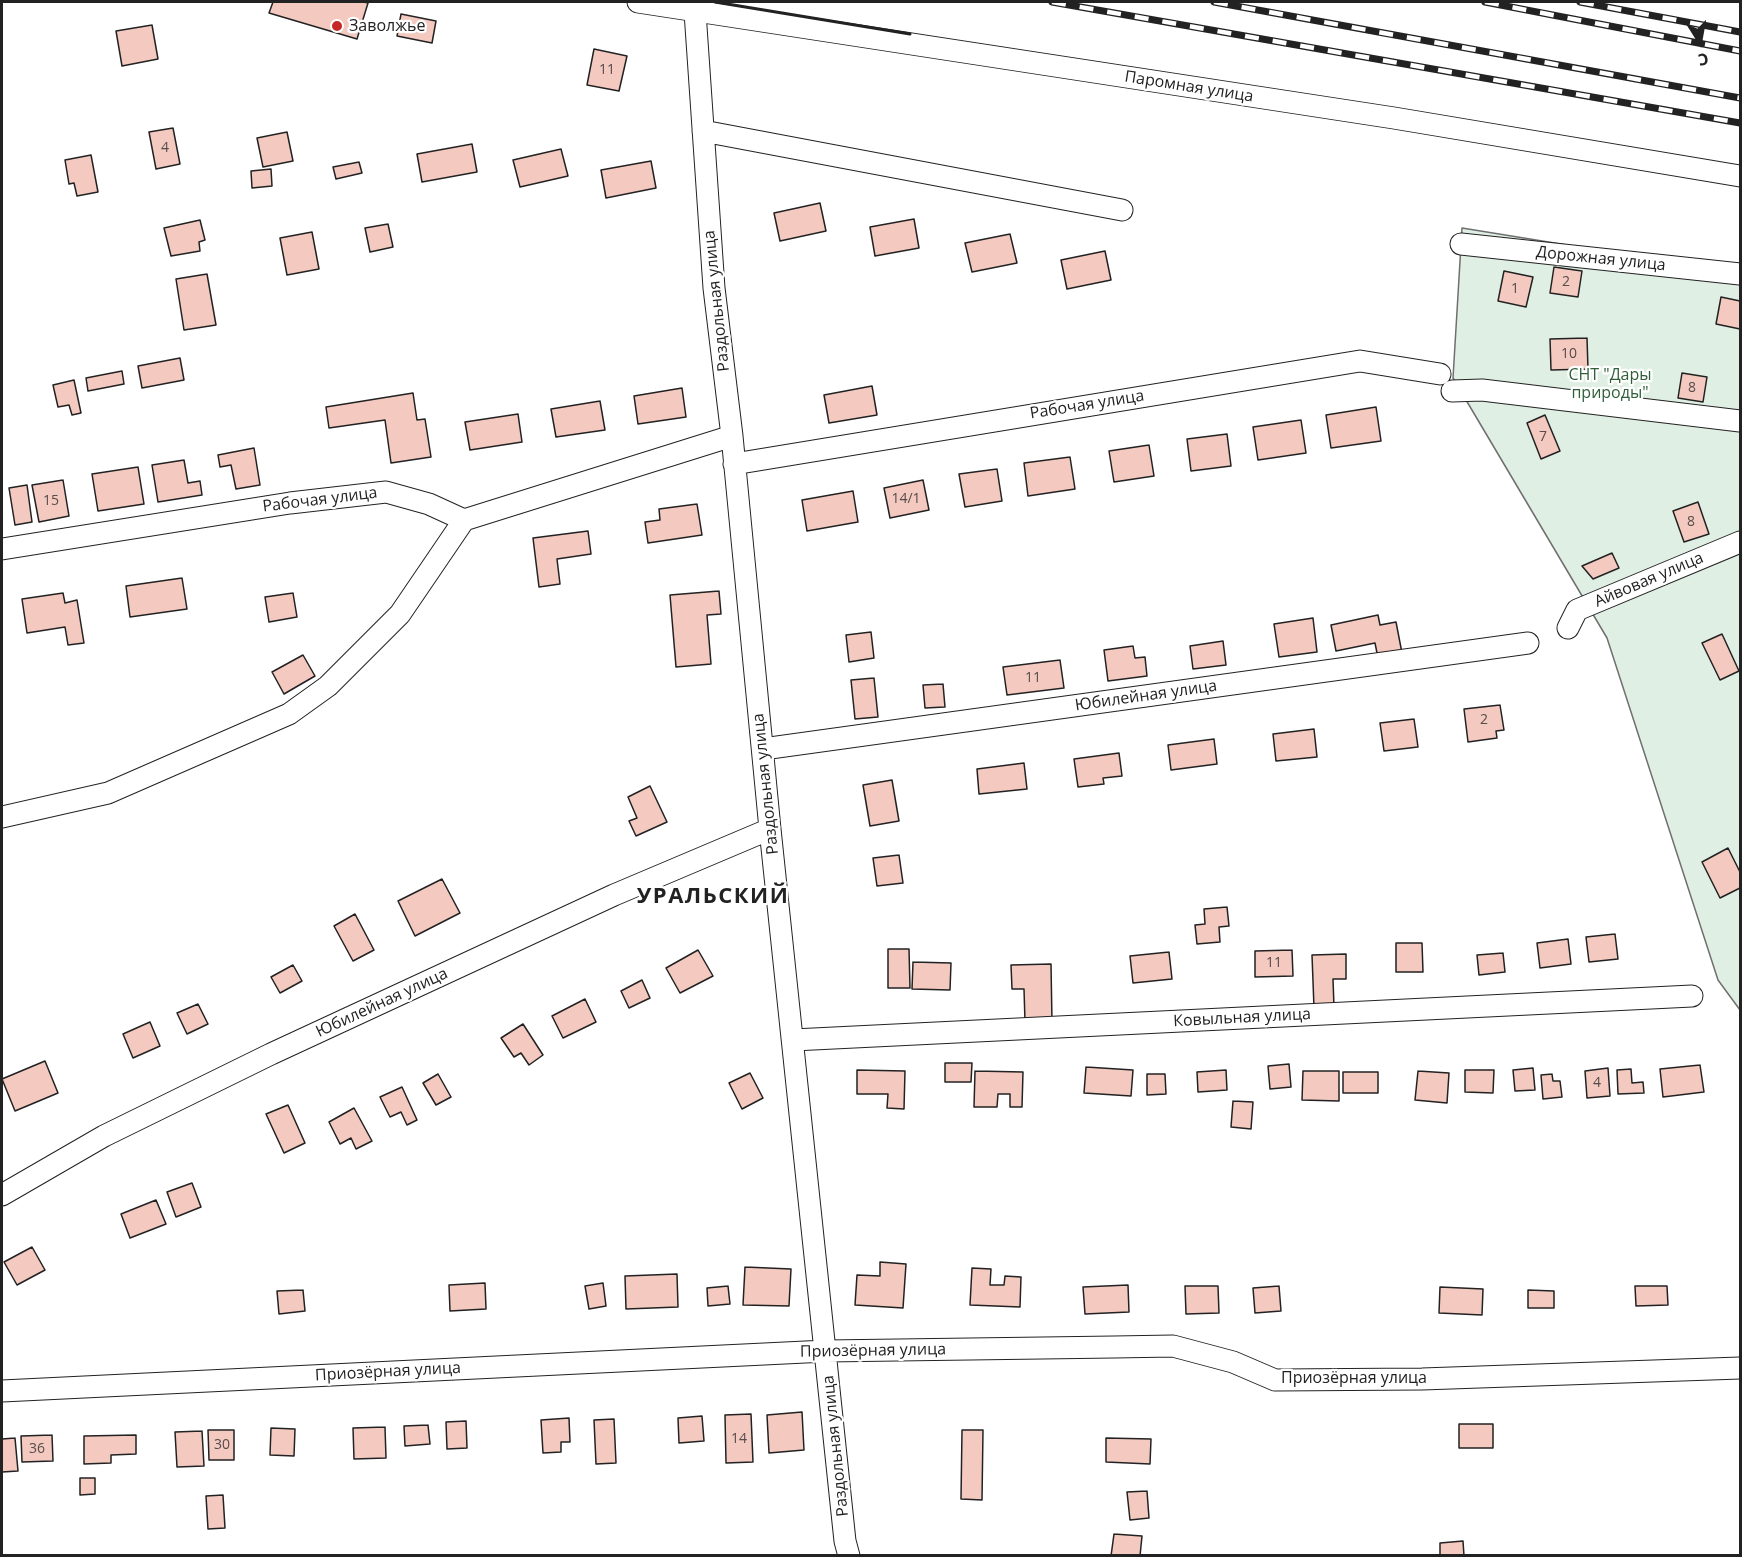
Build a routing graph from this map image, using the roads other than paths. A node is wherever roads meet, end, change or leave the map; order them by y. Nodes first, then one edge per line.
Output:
1 (638, 2) edge
2 (695, 12) junction
3 (704, 131) junction
4 (1740, 176) edge
5 (1122, 210) dead end
6 (1461, 244) dead end
7 (1740, 274) edge
8 (1440, 374) dead end
9 (1452, 391) dead end
10 (1740, 421) edge
11 (732, 436) junction
12 (734, 464) junction
13 (464, 520) junction
14 (1740, 542) edge
15 (2, 549) edge
16 (1568, 628) dead end
17 (1528, 643) dead end
18 (763, 749) junction
19 (2, 817) edge
20 (770, 829) junction
21 (1692, 996) dead end
22 (793, 1040) junction
23 (2, 1195) edge
24 (826, 1351) junction
25 (1740, 1368) edge
26 (2, 1391) edge
27 (849, 1556) edge

1 - 2 street, Паромная улица
2 - 3 street, Раздольная улица
2 - 4 street, Паромная улица
3 - 5 street
3 - 11 street, Раздольная улица
6 - 7 street, Дорожная улица
8 - 12 street, Рабочая улица
9 - 10 street
11 - 12 street, Раздольная улица
11 - 13 street
12 - 18 street, Раздольная улица
13 - 15 street, Рабочая улица
13 - 19 street
14 - 16 street, Айвовая улица
17 - 18 street, Юбилейная улица
18 - 20 street, Раздольная улица
20 - 22 street, Раздольная улица
20 - 23 street, Юбилейная улица
21 - 22 street, Ковыльная улица
22 - 24 street, Раздольная улица
24 - 25 street, Приозёрная улица
24 - 26 street, Приозёрная улица
24 - 27 street, Раздольная улица

